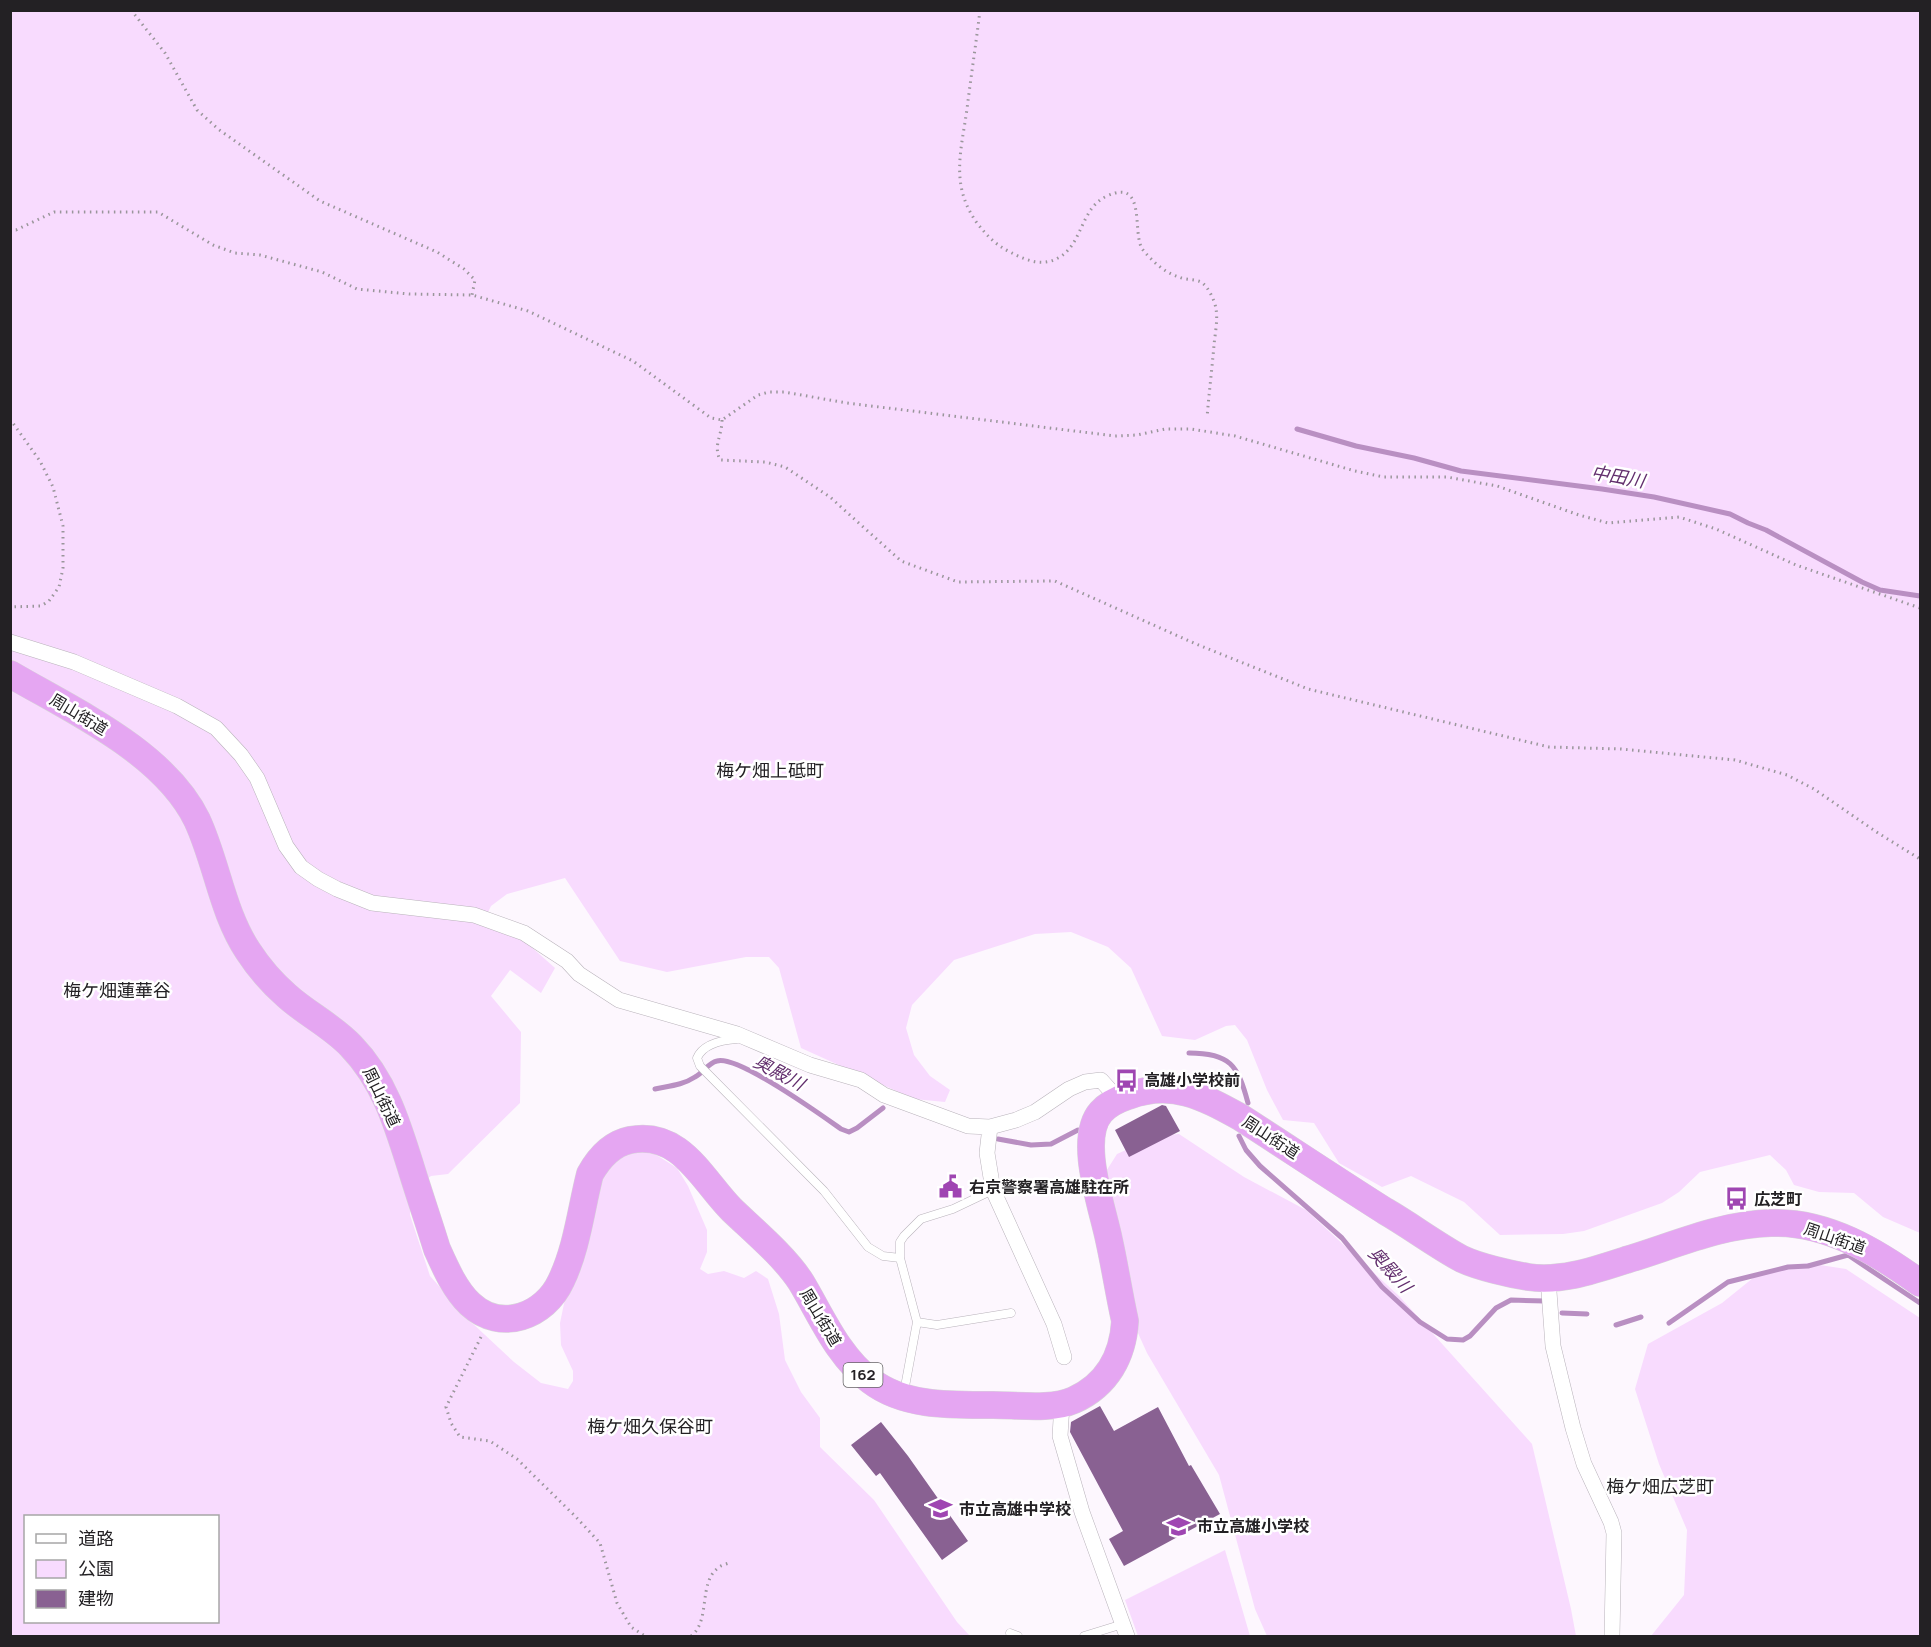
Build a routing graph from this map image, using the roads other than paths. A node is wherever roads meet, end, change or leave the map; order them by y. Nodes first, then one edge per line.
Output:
1 (10, 642) edge
2 (10, 674) edge
3 (749, 1038) junction
4 (1118, 1100) junction
5 (990, 1127) junction
6 (993, 1190) junction
7 (900, 1258) junction
8 (1548, 1278) junction
9 (1920, 1283) edge
10 (1011, 1313) dead end
11 (917, 1322) junction
12 (1064, 1357) dead end
13 (903, 1396) junction
14 (1062, 1404) junction
15 (1125, 1630) edge
16 (1084, 1636) edge
17 (1612, 1636) edge

1 - 3 street
2 - 13 highway, 周山街道 / 162
3 - 5 street
3 - 7 lane
4 - 5 street
4 - 8 highway, 周山街道 / 162
4 - 14 highway, 周山街道 / 162
5 - 6 street
6 - 7 lane
6 - 12 street
7 - 11 lane
8 - 9 highway, 周山街道 / 162
8 - 17 street
10 - 11 lane
11 - 13 lane
13 - 14 highway, 周山街道 / 162
14 - 15 street
15 - 16 lane

